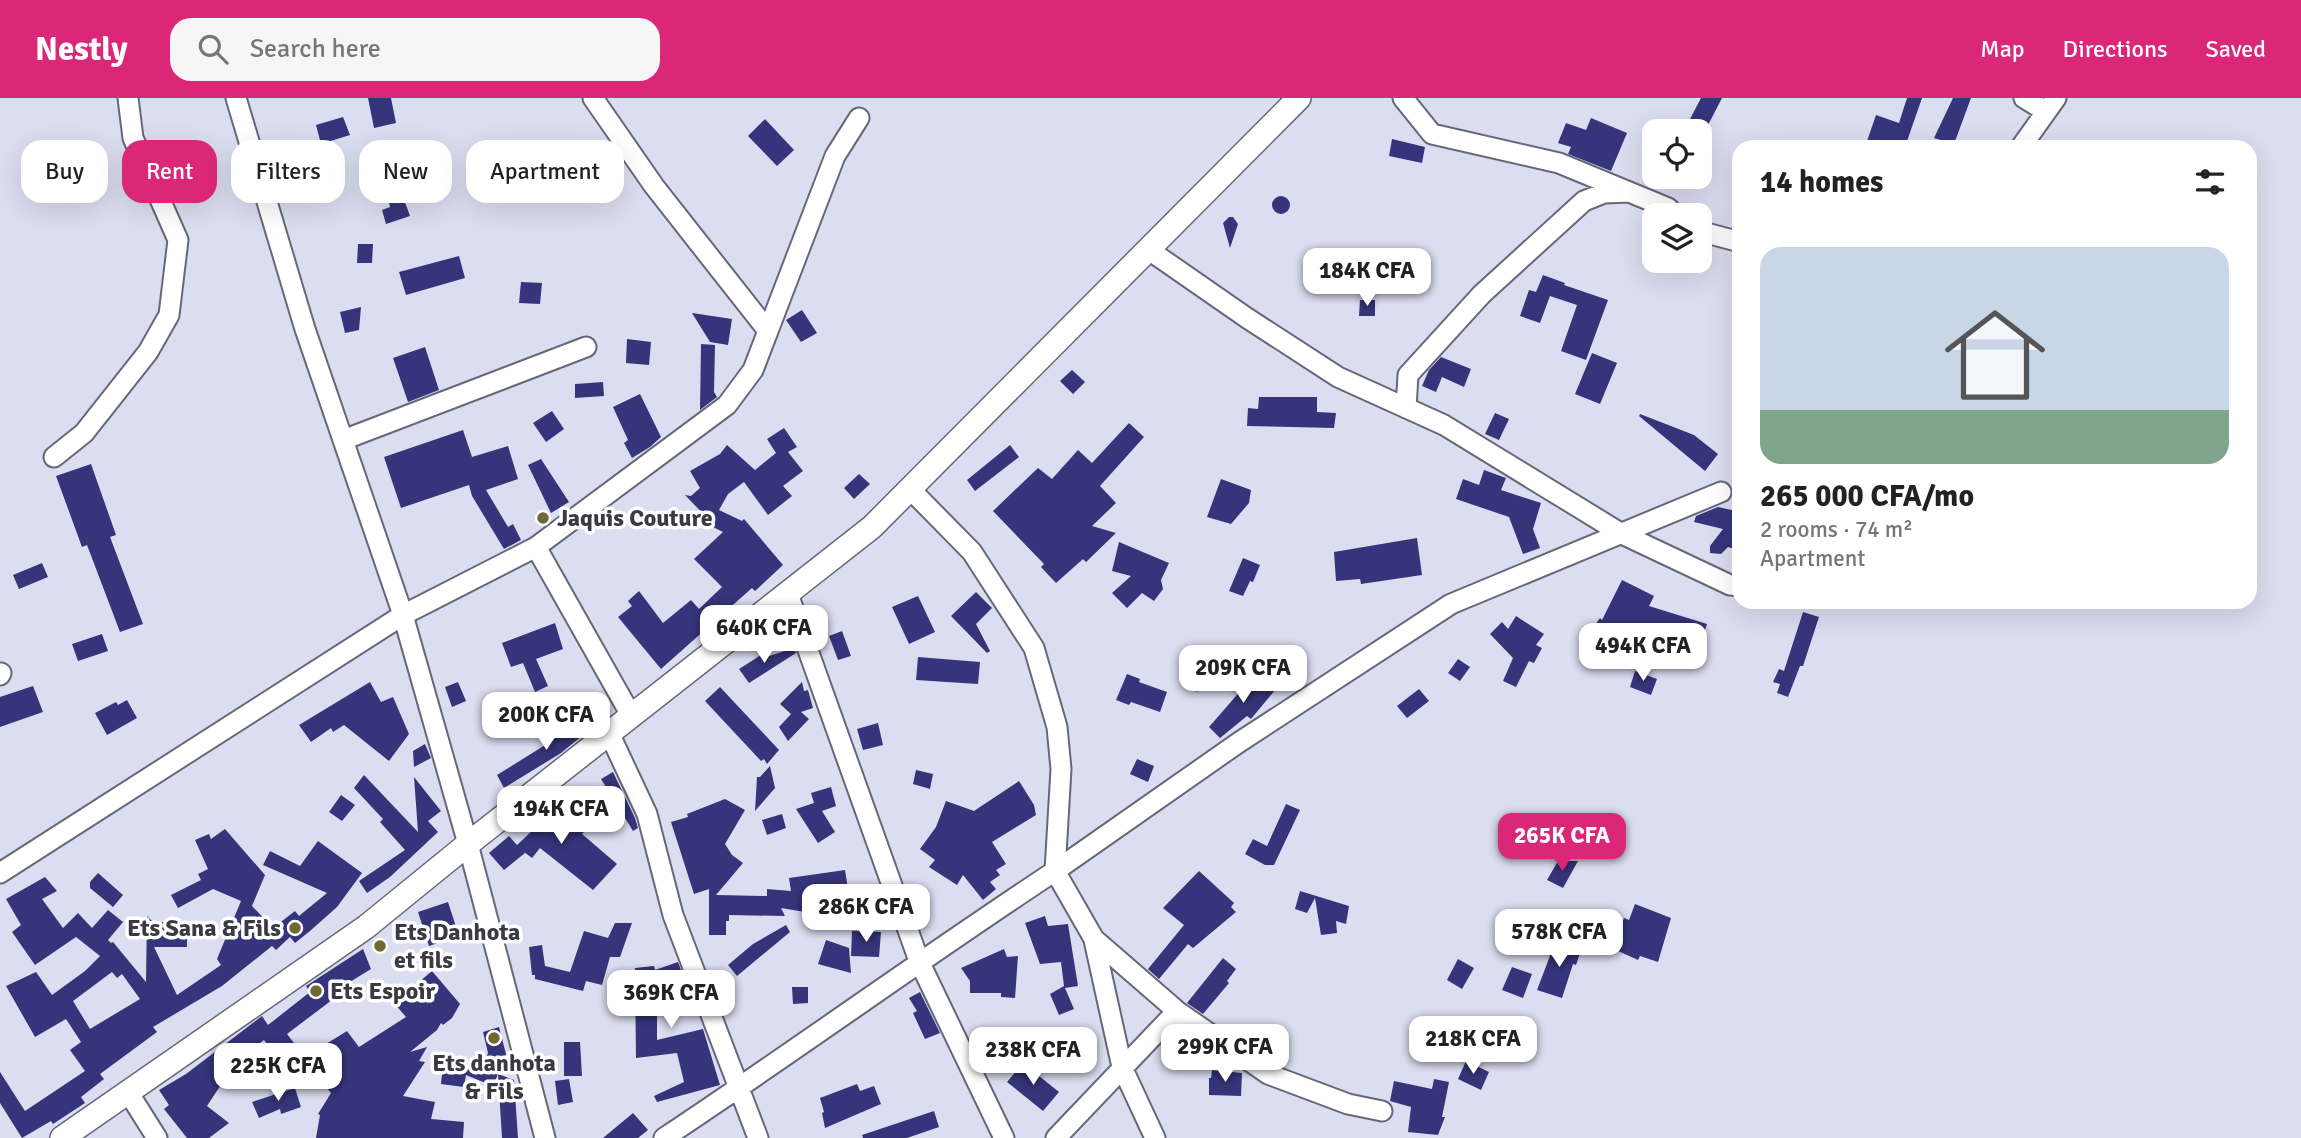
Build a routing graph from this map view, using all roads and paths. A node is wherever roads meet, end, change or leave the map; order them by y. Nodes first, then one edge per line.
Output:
1 (128, 98) edge
2 (236, 98) edge
3 (593, 98) edge
4 (1298, 98) edge
5 (1404, 98) edge
6 (2024, 98) edge
7 (2050, 105) edge
8 (859, 118) dead end
9 (2026, 140) edge
10 (1629, 192) junction
11 (1656, 203) edge
12 (1712, 234) edge
13 (1732, 240) edge
14 (1149, 250) junction
15 (768, 331) junction
16 (586, 347) dead end
17 (1406, 408) junction
18 (343, 440) junction
19 (54, 457) dead end
20 (911, 489) junction
21 (1721, 492) dead end
22 (1622, 534) junction
23 (536, 547) junction
24 (1732, 585) edge
25 (788, 594) junction
26 (403, 615) junction
27 (632, 717) junction
28 (610, 735) junction
29 (468, 844) junction
30 (1055, 871) junction
31 (0, 873) edge
32 (1094, 939) junction
33 (919, 961) junction
34 (1177, 1011) junction
35 (1122, 1067) junction
36 (739, 1088) junction
37 (128, 1092) junction
38 (1381, 1111) dead end
39 (62, 1138) edge
40 (157, 1138) edge
41 (545, 1138) edge
42 (664, 1138) edge
43 (758, 1138) edge
44 (1004, 1138) edge
45 (1056, 1138) edge
46 (1155, 1138) edge

1 - 19 street
2 - 18 street
3 - 15 street
4 - 14 street
5 - 10 street
6 - 7 street
7 - 9 street
8 - 15 street
10 - 11 street
10 - 17 street
12 - 13 street
14 - 17 street
14 - 20 street
15 - 23 street
16 - 18 street
17 - 22 street
18 - 26 street
20 - 25 street
20 - 30 street
21 - 22 street
22 - 24 street
22 - 30 street
23 - 26 street
23 - 27 street
25 - 27 street
25 - 33 street
26 - 29 street
26 - 31 street
27 - 28 street
28 - 29 street
28 - 36 street
29 - 37 street
29 - 41 street
30 - 32 street
30 - 33 street
32 - 34 street
32 - 35 street
33 - 36 street
33 - 44 street
34 - 35 street
34 - 38 street
35 - 45 street
35 - 46 street
36 - 42 street
36 - 43 street
37 - 39 street
37 - 40 street

